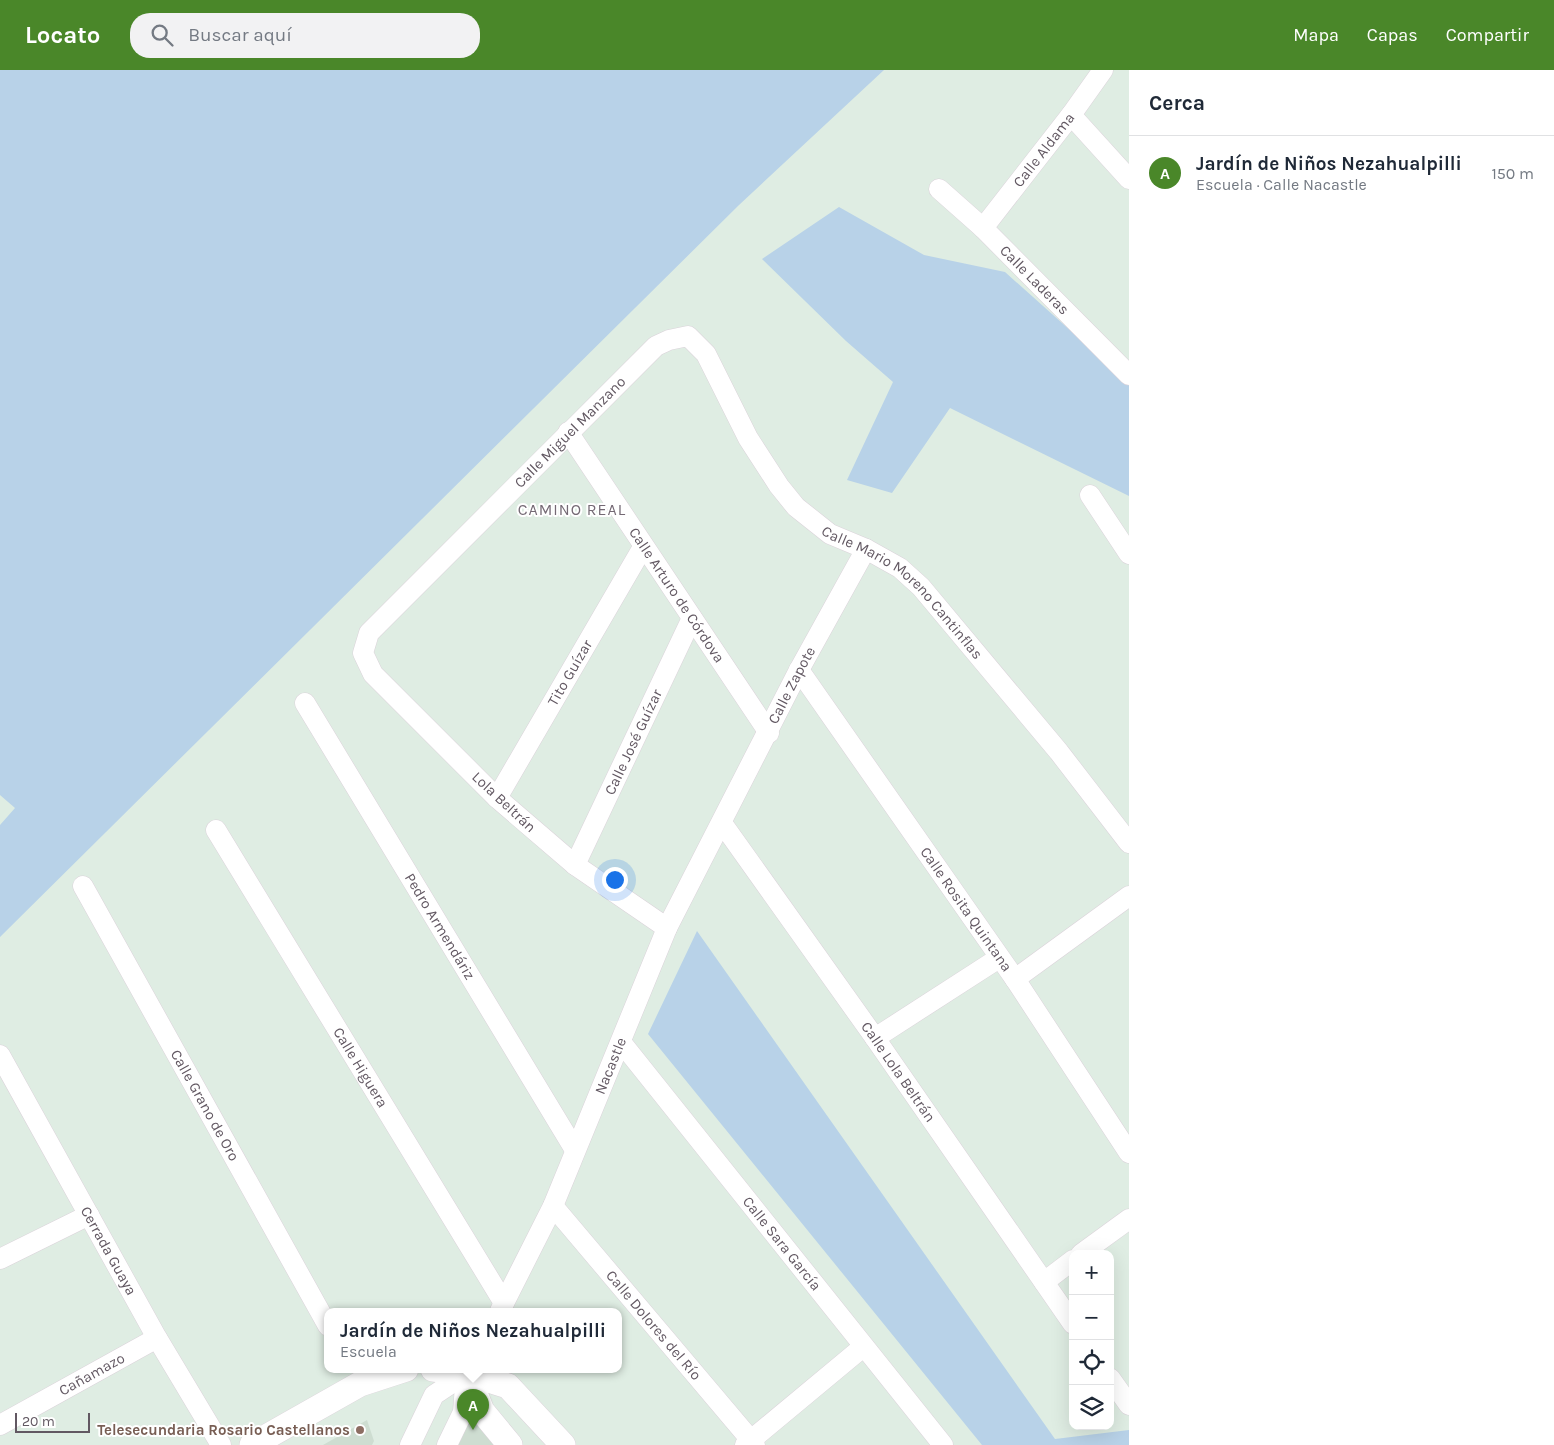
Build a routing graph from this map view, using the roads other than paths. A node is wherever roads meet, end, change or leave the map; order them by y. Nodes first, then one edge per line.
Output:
1 (1102, 70) edge
2 (1071, 115) junction
3 (1129, 179) edge
4 (939, 189) dead end
5 (983, 228) junction
6 (688, 336) joint
7 (1129, 375) edge
8 (568, 432) junction
9 (1090, 495) dead end
10 (643, 547) junction
11 (866, 549) junction
12 (1129, 554) edge
13 (692, 618) junction
14 (362, 653) joint
15 (799, 670) junction
16 (305, 703) dead end
17 (769, 733) junction
18 (497, 798) junction
19 (722, 823) junction
20 (216, 830) dead end
21 (1129, 843) edge
22 (575, 865) junction
23 (83, 886) dead end
24 (1129, 896) edge
25 (667, 928) junction
26 (999, 958) junction
27 (1015, 979) junction
28 (875, 1038) junction
29 (621, 1042) junction
30 (0, 1055) edge
31 (6, 1082) edge
32 (575, 1150) junction
33 (1129, 1153) edge
34 (553, 1206) junction
35 (89, 1215) junction
36 (1129, 1219) edge
37 (1086, 1250) edge
38 (0, 1259) edge
39 (1069, 1263) edge
40 (1044, 1282) junction
41 (502, 1307) edge
42 (1069, 1318) edge
43 (324, 1319) edge
44 (157, 1338) junction
45 (863, 1347) junction
46 (377, 1373) edge
47 (465, 1373) edge
48 (468, 1373) edge
49 (469, 1373) edge
50 (473, 1373) edge
51 (356, 1376) edge
52 (1114, 1384) edge
53 (1129, 1405) edge
54 (0, 1425) edge
55 (750, 1443) edge
56 (221, 1445) edge
57 (252, 1445) edge
58 (410, 1445) edge
59 (447, 1445) edge
60 (510, 1445) edge
61 (562, 1445) edge
62 (943, 1445) edge

1 - 2 street, Calle Aldama
2 - 3 street
2 - 5 street, Calle Aldama
4 - 5 street, Calle Laderas
5 - 7 street, Calle Laderas
6 - 8 street, Calle Miguel Manzano
6 - 11 street, Calle Mario Moreno Cantinflas
8 - 10 street, Calle Arturo de Córdova
8 - 14 street, Calle Miguel Manzano
9 - 12 street
10 - 13 street, Calle Arturo de Córdova
10 - 18 street, Tito Guízar
11 - 15 street, Calle Zapote
11 - 21 street, Calle Mario Moreno Cantinflas
13 - 17 street, Calle Arturo de Córdova
13 - 22 street, Calle José Guízar
14 - 18 street, Lola Beltrán
15 - 17 street, Calle Zapote
15 - 26 street, Calle Rosita Quintana
16 - 32 street, Pedro Armendáriz
17 - 19 street, Calle Zapote
18 - 22 street, Lola Beltrán
19 - 25 street, Nacastle
19 - 28 street, Calle Lola Beltrán
20 - 41 street, Calle Higuera
22 - 25 street, Lola Beltrán
23 - 43 street, Calle Grano de Oro
24 - 27 street
25 - 29 street, Nacastle
26 - 27 street, Calle Rosita Quintana
26 - 28 street
27 - 33 street, Calle Rosita Quintana
28 - 40 street, Calle Lola Beltrán
29 - 32 street, Nacastle
29 - 45 street, Calle Sara García
30 - 31 street, Cerrada Guaya
31 - 35 street, Cerrada Guaya
32 - 34 street, Nacastle
34 - 41 street, Nacastle
34 - 55 street, Calle Dolores del Río
35 - 38 street
35 - 44 street, Cerrada Guaya
36 - 37 street
39 - 40 street
40 - 42 street, Calle Lola Beltrán
44 - 54 street, Cañamazo
44 - 56 street, Cerrada Guaya
45 - 55 street
45 - 62 street, Calle Sara García
46 - 51 street
47 - 58 street
48 - 59 street
49 - 60 street
50 - 61 street
51 - 57 street
52 - 53 street

